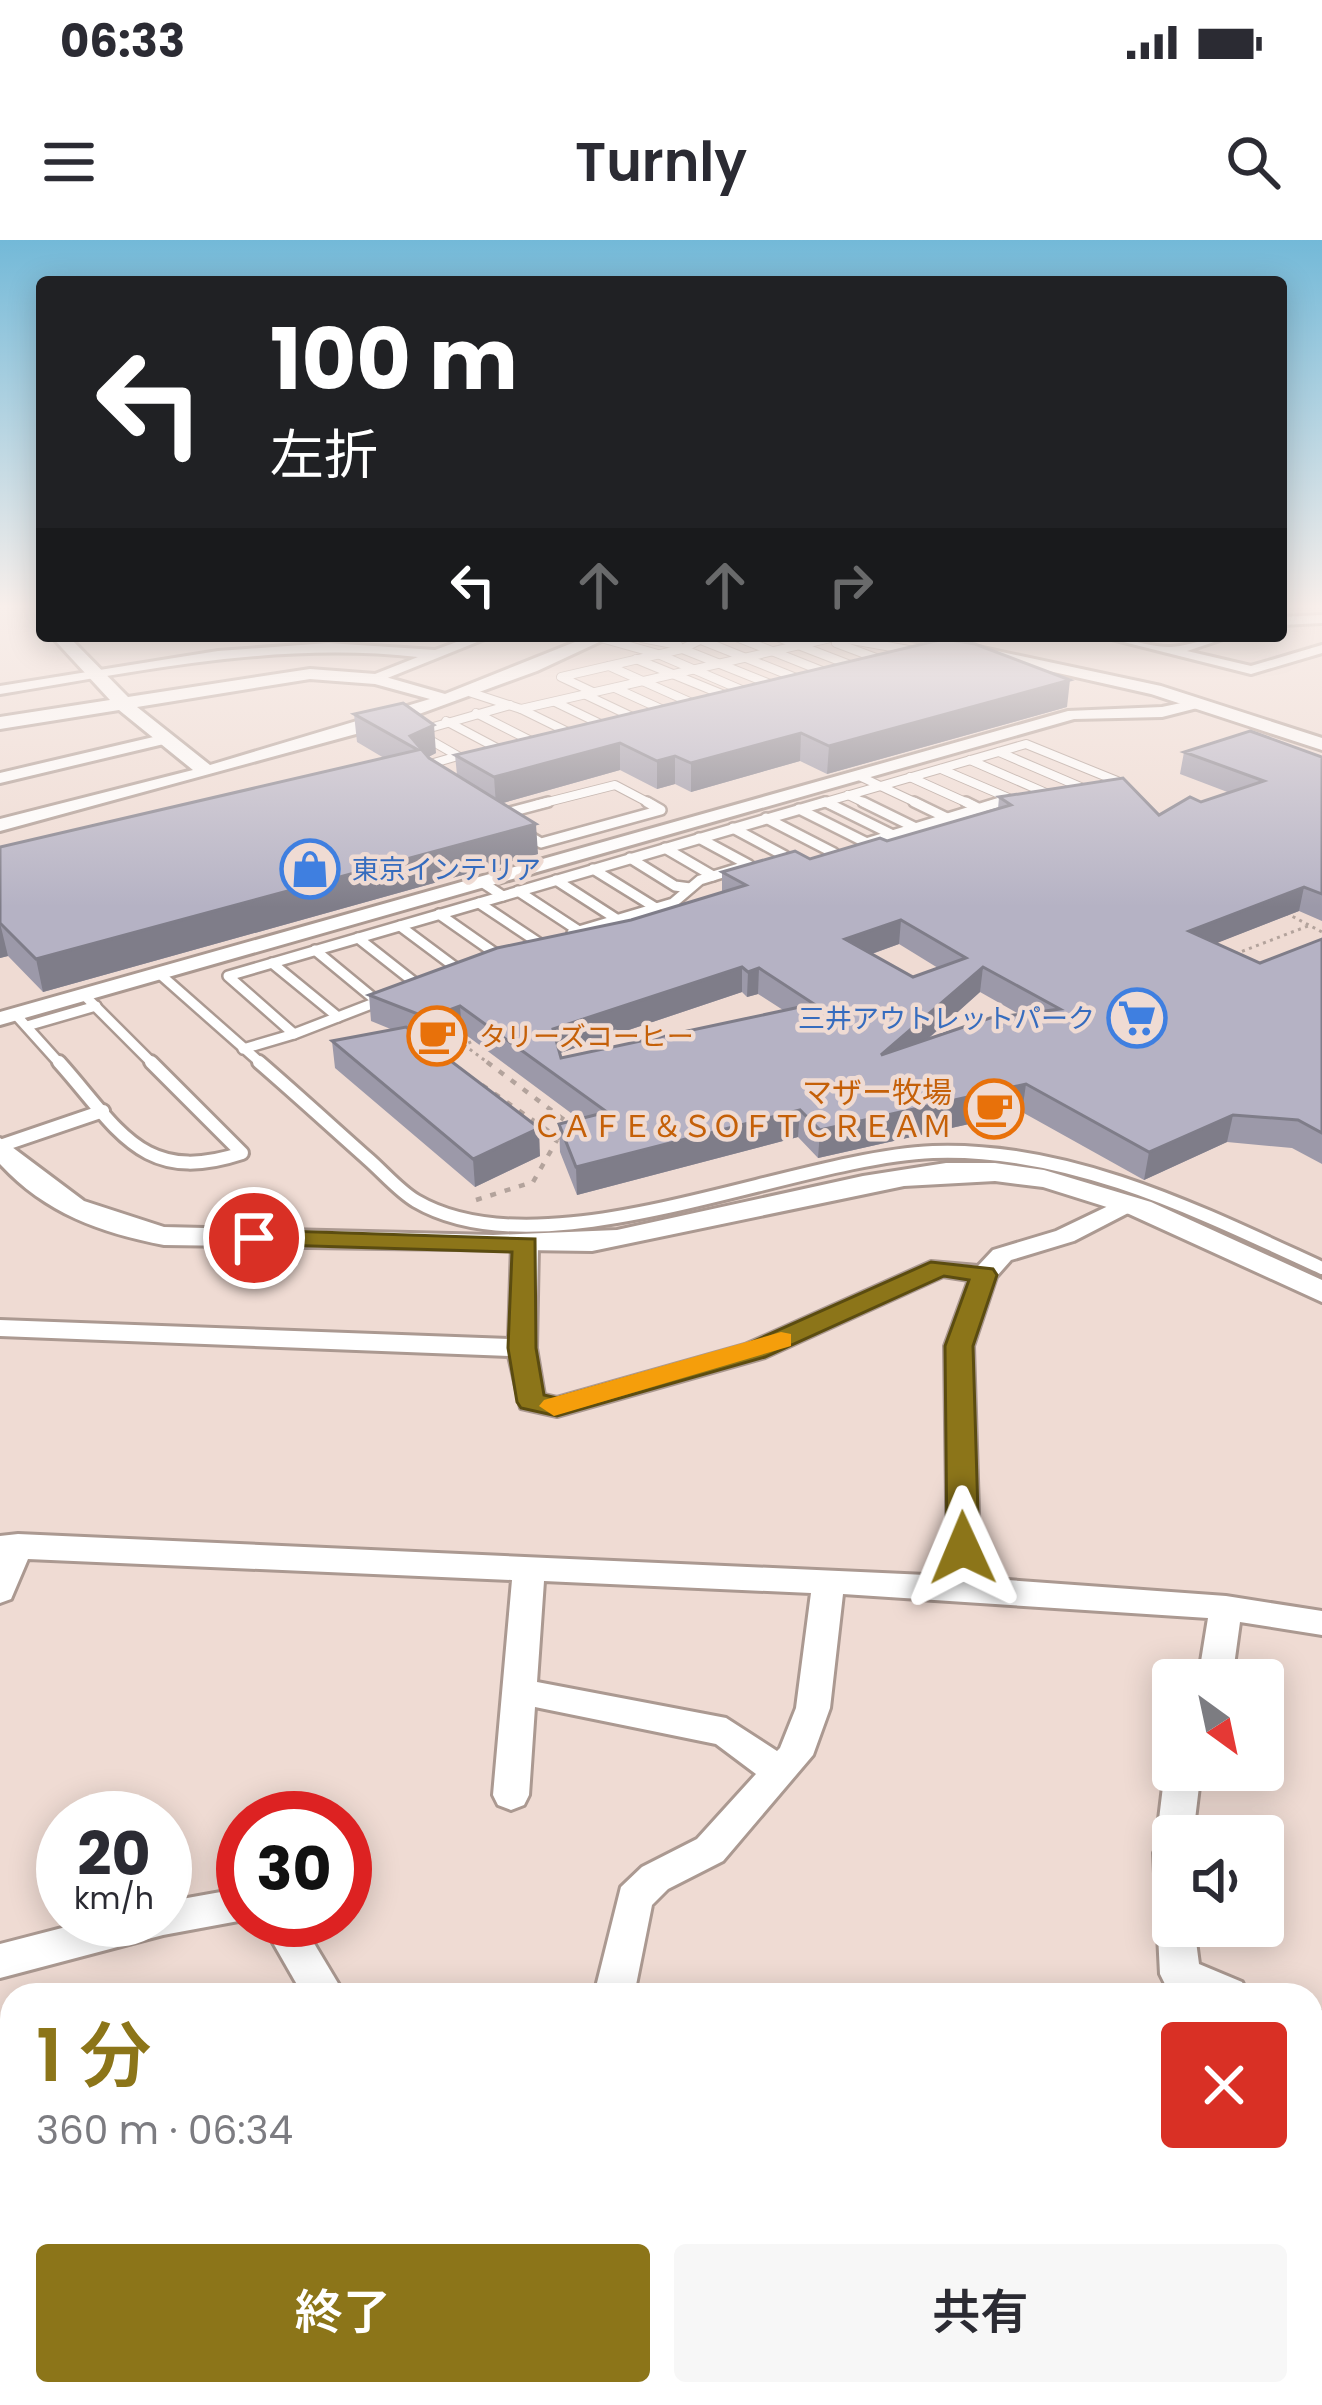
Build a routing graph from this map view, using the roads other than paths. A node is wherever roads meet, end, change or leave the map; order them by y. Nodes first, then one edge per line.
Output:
1 (108, 705) edge
2 (123, 705) edge
3 (404, 705) edge
4 (466, 705) edge
5 (471, 705) edge
6 (477, 705) edge
7 (496, 705) edge
8 (496, 705) edge
9 (529, 705) edge
10 (562, 705) edge
11 (612, 705) edge
12 (654, 705) edge
13 (697, 705) edge
14 (711, 705) edge
15 (1191, 705) edge
16 (1207, 705) edge
17 (1224, 705) edge
18 (517, 707) junction
19 (706, 709) junction
20 (682, 719) junction
21 (446, 721) junction
22 (0, 722) edge
23 (667, 722) edge
24 (636, 730) edge
25 (1318, 736) edge
26 (604, 738) edge
27 (162, 740) junction
28 (570, 746) edge
29 (999, 752) junction
30 (535, 755) edge
31 (458, 756) junction
32 (970, 760) junction
33 (469, 763) edge
34 (499, 764) edge
35 (201, 766) junction
36 (940, 769) junction
37 (4, 773) edge
38 (859, 776) junction
39 (910, 777) junction
40 (443, 778) edge
41 (879, 786) junction
42 (1083, 788) junction
43 (1046, 794) junction
44 (848, 795) junction
45 (1011, 799) junction
46 (801, 800) junction
47 (824, 801) junction
48 (980, 808) junction
49 (496, 816) joint
50 (766, 818) junction
51 (947, 818) junction
52 (0, 821) edge
53 (734, 828) junction
54 (916, 828) junction
55 (893, 835) junction
56 (699, 838) junction
57 (867, 843) junction
58 (665, 848) junction
59 (631, 850) junction
60 (834, 854) junction
61 (820, 858) edge
62 (788, 862) junction
63 (807, 862) edge
64 (749, 865) junction
65 (593, 869) junction
66 (713, 876) junction
67 (556, 880) junction
68 (689, 888) junction
69 (518, 891) junction
70 (481, 893) junction
71 (503, 896) junction
72 (656, 908) junction
73 (439, 914) junction
74 (371, 915) junction
75 (618, 920) junction
76 (395, 927) junction
77 (579, 932) junction
78 (358, 938) junction
79 (539, 944) junction
80 (315, 950) junction
81 (272, 963) junction
82 (473, 965) edge
83 (459, 970) junction
84 (161, 975) junction
85 (419, 986) junction
86 (90, 1001) junction
87 (378, 1002) junction
88 (338, 1017) junction
89 (14, 1020) edge
90 (295, 1034) junction
91 (243, 1049) junction
92 (103, 1111) junction
93 (0, 1147) edge
94 (754, 1198) junction
95 (1125, 1204) junction
96 (526, 1245) junction
97 (1322, 1268) edge
98 (984, 1275) junction
99 (1322, 1292) edge
100 (0, 1328) edge
101 (522, 1348) junction
102 (9, 1546) edge
103 (530, 1568) junction
104 (828, 1583) junction
105 (964, 1588) junction
106 (0, 1591) edge
107 (1226, 1608) junction
108 (1322, 1623) edge
109 (1218, 1659) edge
110 (519, 1691) junction
111 (780, 1773) junction
112 (511, 1795) dead end
113 (51, 1947) edge
114 (295, 1947) edge
115 (1177, 1947) edge
116 (0, 1960) edge
117 (317, 1983) edge
118 (616, 1983) edge
119 (1201, 1983) edge

1 - 22 street
2 - 27 street
3 - 35 street
4 - 52 street
5 - 21 lane
6 - 30 lane
7 - 18 lane
8 - 18 lane
9 - 18 lane
10 - 26 lane
11 - 24 lane
12 - 20 lane
13 - 19 lane
14 - 19 lane
15 - 38 street
16 - 25 street
17 - 25 street
18 - 28 lane
19 - 20 lane
20 - 23 lane
21 - 31 lane
21 - 34 lane
27 - 35 street
27 - 37 street
29 - 32 lane
29 - 42 lane
29 - 42 lane
31 - 33 lane
31 - 40 lane
32 - 36 lane
32 - 43 lane
35 - 52 street
36 - 39 lane
36 - 45 lane
38 - 41 lane
38 - 46 street
39 - 41 lane
39 - 48 lane
41 - 44 lane
41 - 51 lane
42 - 43 lane
43 - 45 lane
44 - 47 lane
44 - 54 lane
45 - 48 lane
46 - 47 lane
46 - 47 lane
46 - 50 lane
46 - 57 lane
46 - 59 street
47 - 55 lane
48 - 51 lane
49 - 49 lane
50 - 53 lane
50 - 60 lane
51 - 54 lane
53 - 56 lane
53 - 62 lane
54 - 55 lane
55 - 57 lane
56 - 58 lane
56 - 64 lane
57 - 60 lane
58 - 59 lane
58 - 66 lane
59 - 65 lane
59 - 68 lane
59 - 70 street
60 - 61 lane
62 - 63 lane
62 - 64 lane
64 - 66 lane
65 - 67 lane
65 - 72 lane
66 - 68 lane
67 - 69 lane
67 - 75 lane
68 - 72 lane
69 - 71 lane
69 - 77 lane
70 - 71 lane
70 - 71 lane
70 - 73 lane
70 - 74 street
70 - 79 lane
72 - 75 lane
73 - 76 lane
73 - 79 lane
74 - 76 lane
74 - 84 street
75 - 77 lane
76 - 78 lane
76 - 83 lane
77 - 79 lane
78 - 80 lane
78 - 85 lane
80 - 81 lane
80 - 87 lane
81 - 88 lane
81 - 90 lane
82 - 83 lane
83 - 85 lane
84 - 86 street
84 - 91 lane
85 - 87 lane
86 - 89 street
86 - 92 lane
87 - 88 lane
88 - 90 lane
89 - 92 lane
90 - 91 lane
91 - 94 lane
92 - 93 lane
93 - 96 street
94 - 95 street
94 - 96 street
94 - 97 lane
95 - 98 street
95 - 99 street
96 - 101 street
98 - 101 street
98 - 105 street
100 - 101 street
102 - 103 street
102 - 106 street
103 - 104 street
103 - 110 street
104 - 105 street
104 - 111 street
105 - 107 street
107 - 108 street
107 - 109 street
110 - 111 street
110 - 112 street
111 - 118 street
113 - 116 street
114 - 117 street
115 - 119 street

